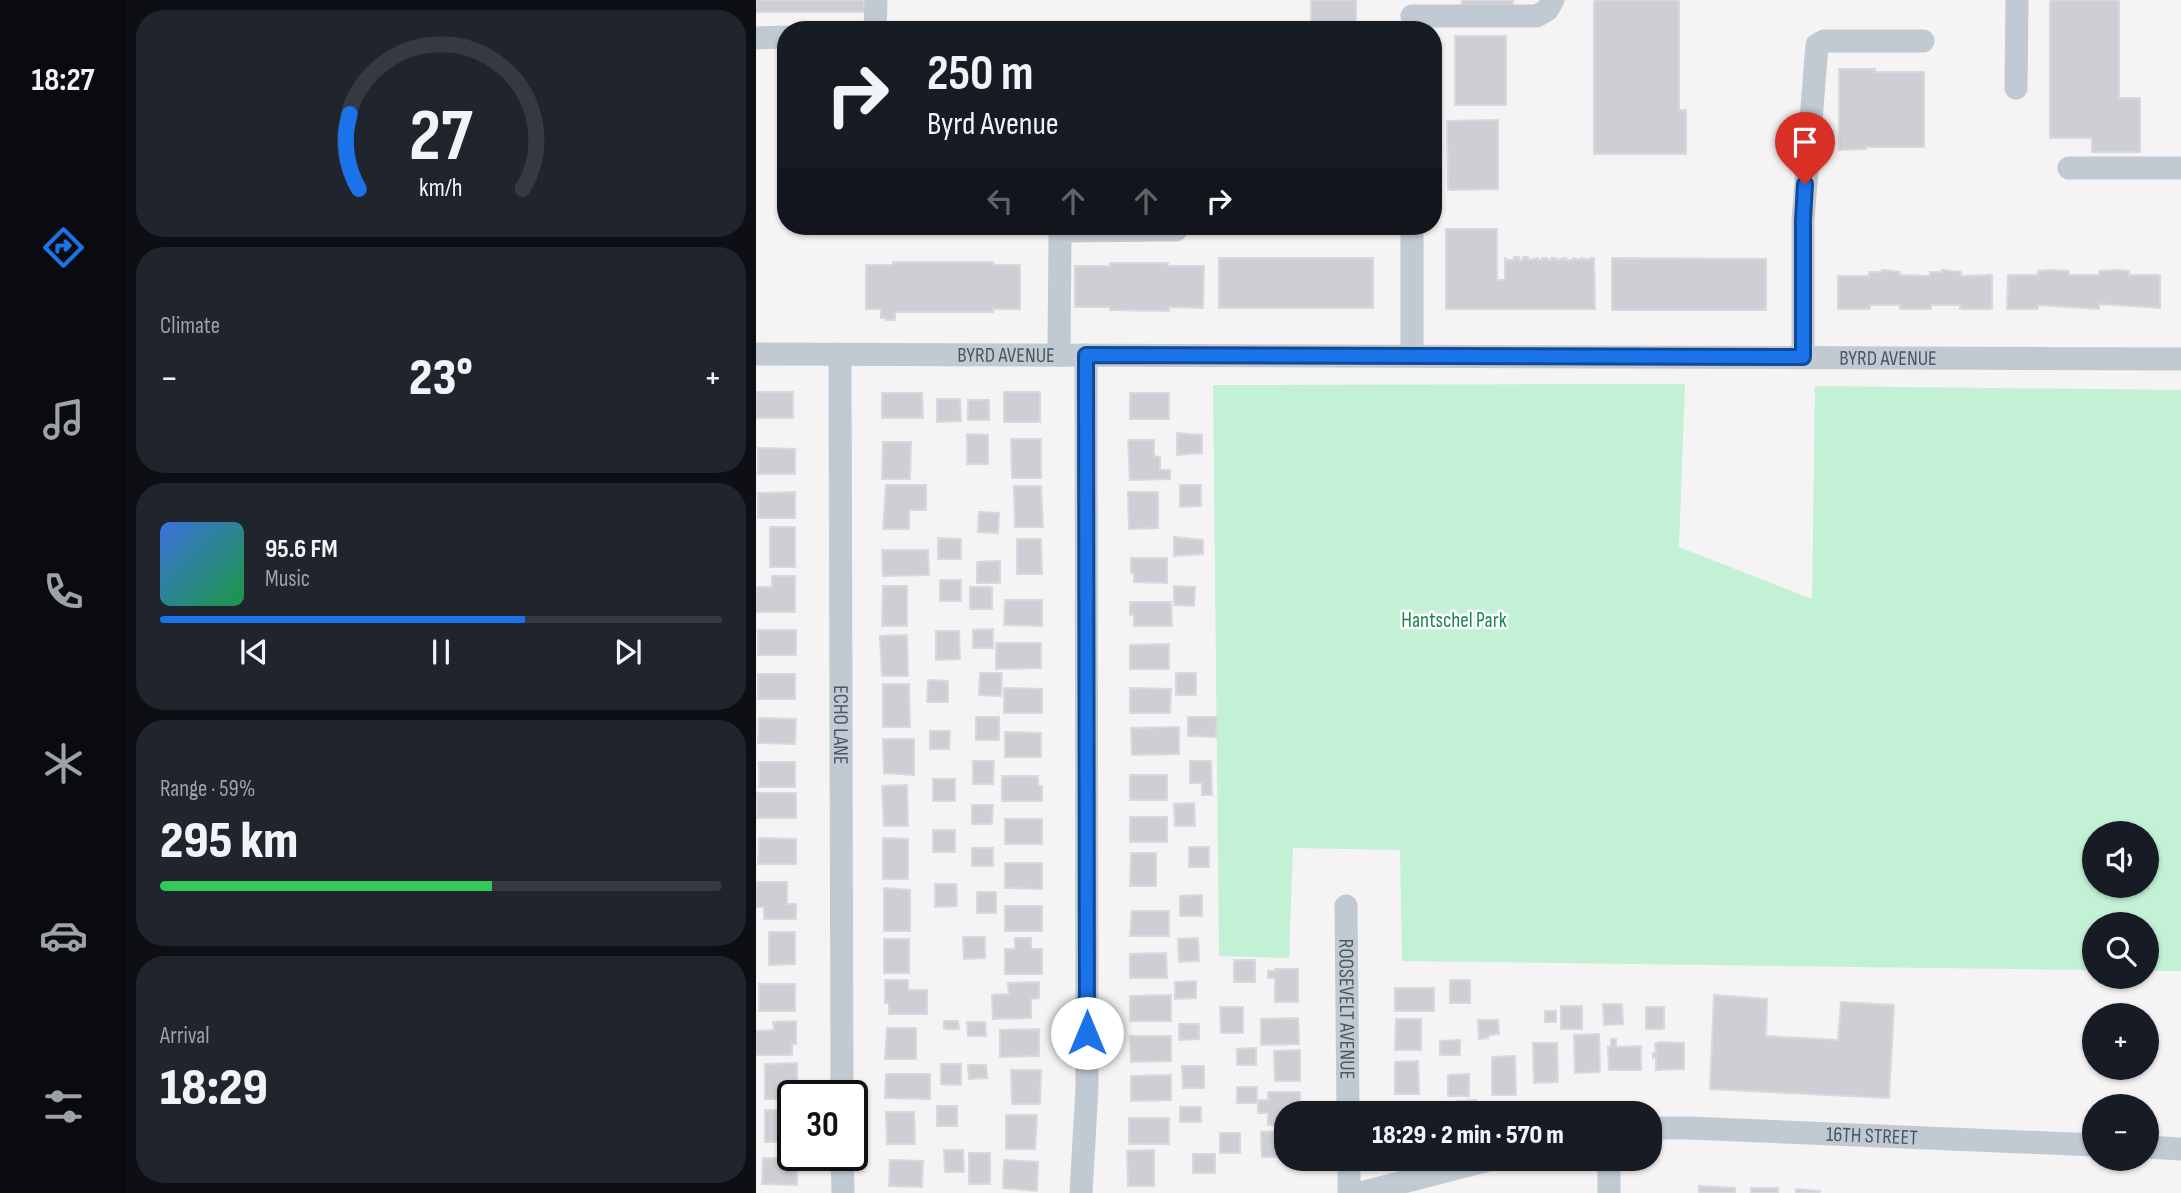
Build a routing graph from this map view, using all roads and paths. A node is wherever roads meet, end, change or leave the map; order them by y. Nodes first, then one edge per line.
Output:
1 (876, 0) edge
2 (1553, 0) edge
3 (2017, 0) edge
4 (1412, 15) edge
5 (875, 21) edge
6 (777, 37) edge
7 (756, 38) edge
8 (1923, 41) dead end
9 (2016, 88) dead end
10 (2069, 168) dead end
11 (2181, 168) edge
12 (1060, 235) edge
13 (1412, 235) edge
14 (840, 354) junction
15 (756, 355) edge
16 (1059, 355) junction
17 (1086, 355) junction
18 (1412, 356) junction
19 (1803, 357) junction
20 (2181, 359) edge
21 (1346, 906) dead end
22 (842, 1080) edge
23 (1348, 1101) edge
24 (1662, 1128) edge
25 (2082, 1144) edge
26 (2159, 1148) edge
27 (2181, 1149) edge
28 (842, 1171) edge
29 (1349, 1171) edge
30 (1446, 1171) edge
31 (1609, 1171) edge
32 (843, 1193) edge
33 (1081, 1193) edge
34 (1349, 1193) edge
35 (1361, 1193) edge
36 (1609, 1193) edge

1 - 5 street
2 - 4 street
3 - 9 street
6 - 7 street
8 - 19 street
10 - 11 street
12 - 16 street
13 - 18 street
14 - 15 street, BYRD AVENUE
14 - 16 street, BYRD AVENUE
14 - 22 street, ECHO LANE
16 - 17 street, BYRD AVENUE
17 - 18 street, BYRD AVENUE
17 - 33 street
18 - 19 street, BYRD AVENUE
19 - 20 street, BYRD AVENUE
21 - 23 street, ROOSEVELT AVENUE
24 - 25 street, 16TH STREET
26 - 27 street
28 - 32 street
29 - 34 street
30 - 35 street
31 - 36 street

